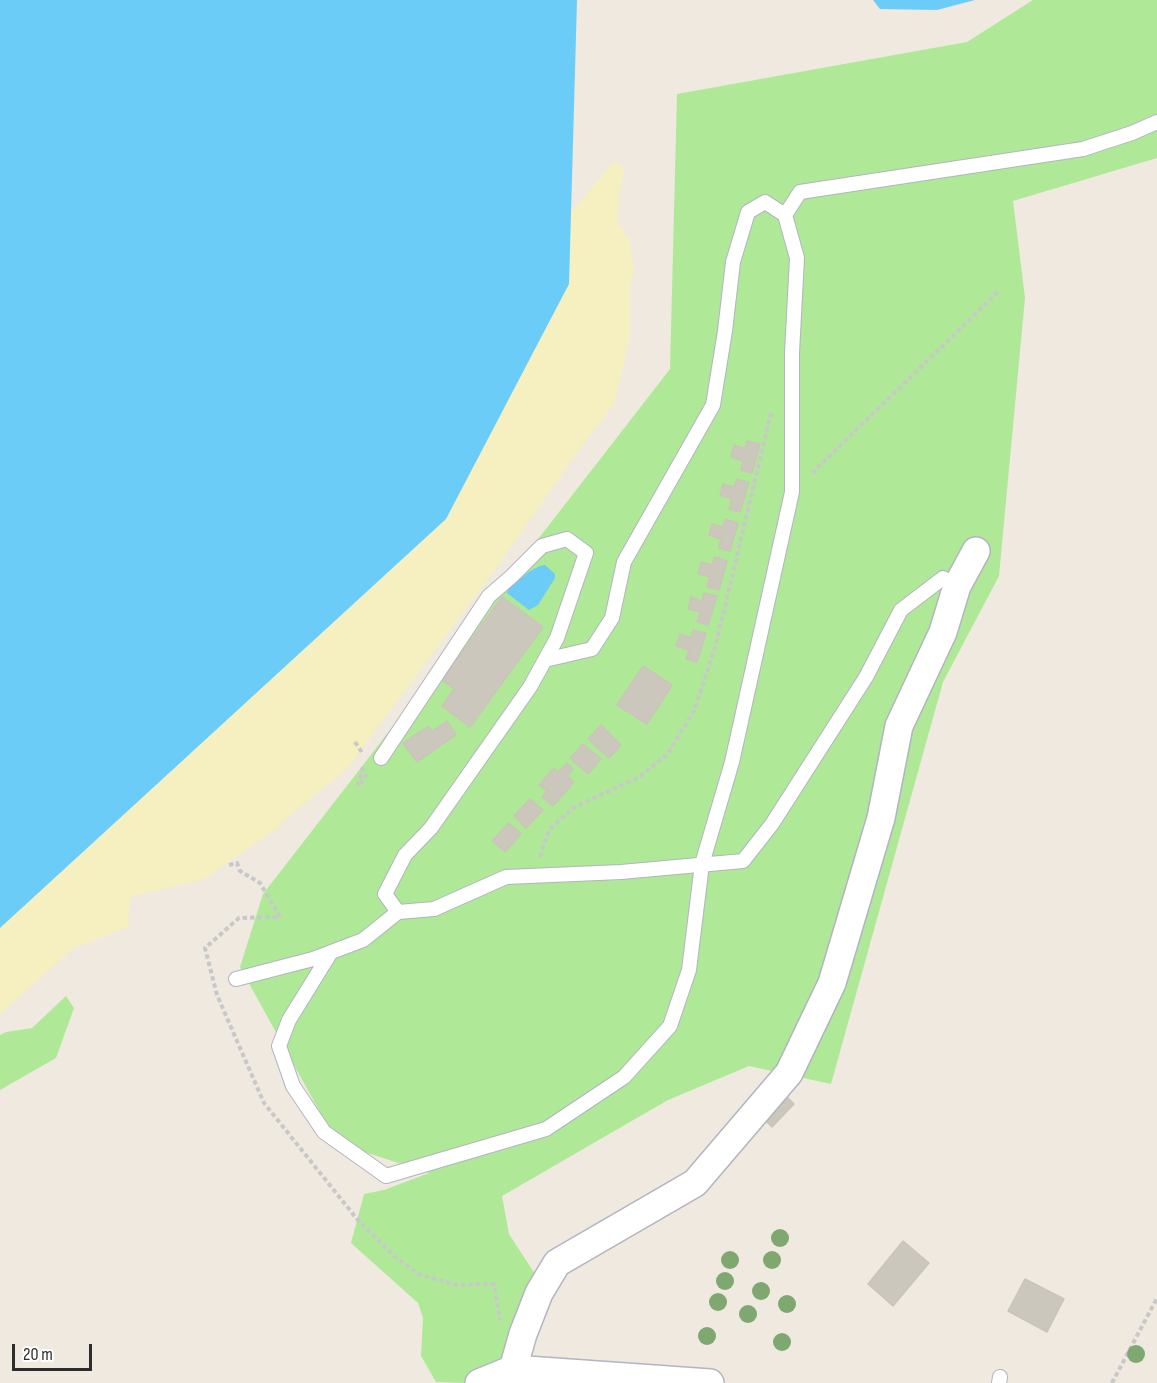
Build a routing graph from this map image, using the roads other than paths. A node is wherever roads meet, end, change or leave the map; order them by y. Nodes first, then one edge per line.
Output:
1 (1157, 122) edge
2 (785, 215) junction
3 (976, 550) dead end
4 (957, 586) junction
5 (545, 660) junction
6 (381, 758) dead end
7 (702, 864) junction
8 (398, 912) junction
9 (332, 952) junction
10 (236, 979) dead end
11 (519, 1376) edge
12 (479, 1383) edge
13 (710, 1383) edge

1 - 2 lane
2 - 5 lane
2 - 7 lane
3 - 4 street
4 - 7 lane
4 - 11 street
5 - 6 lane
5 - 8 lane
7 - 8 lane
7 - 9 lane
8 - 9 lane
9 - 10 lane
11 - 12 street
11 - 13 street

